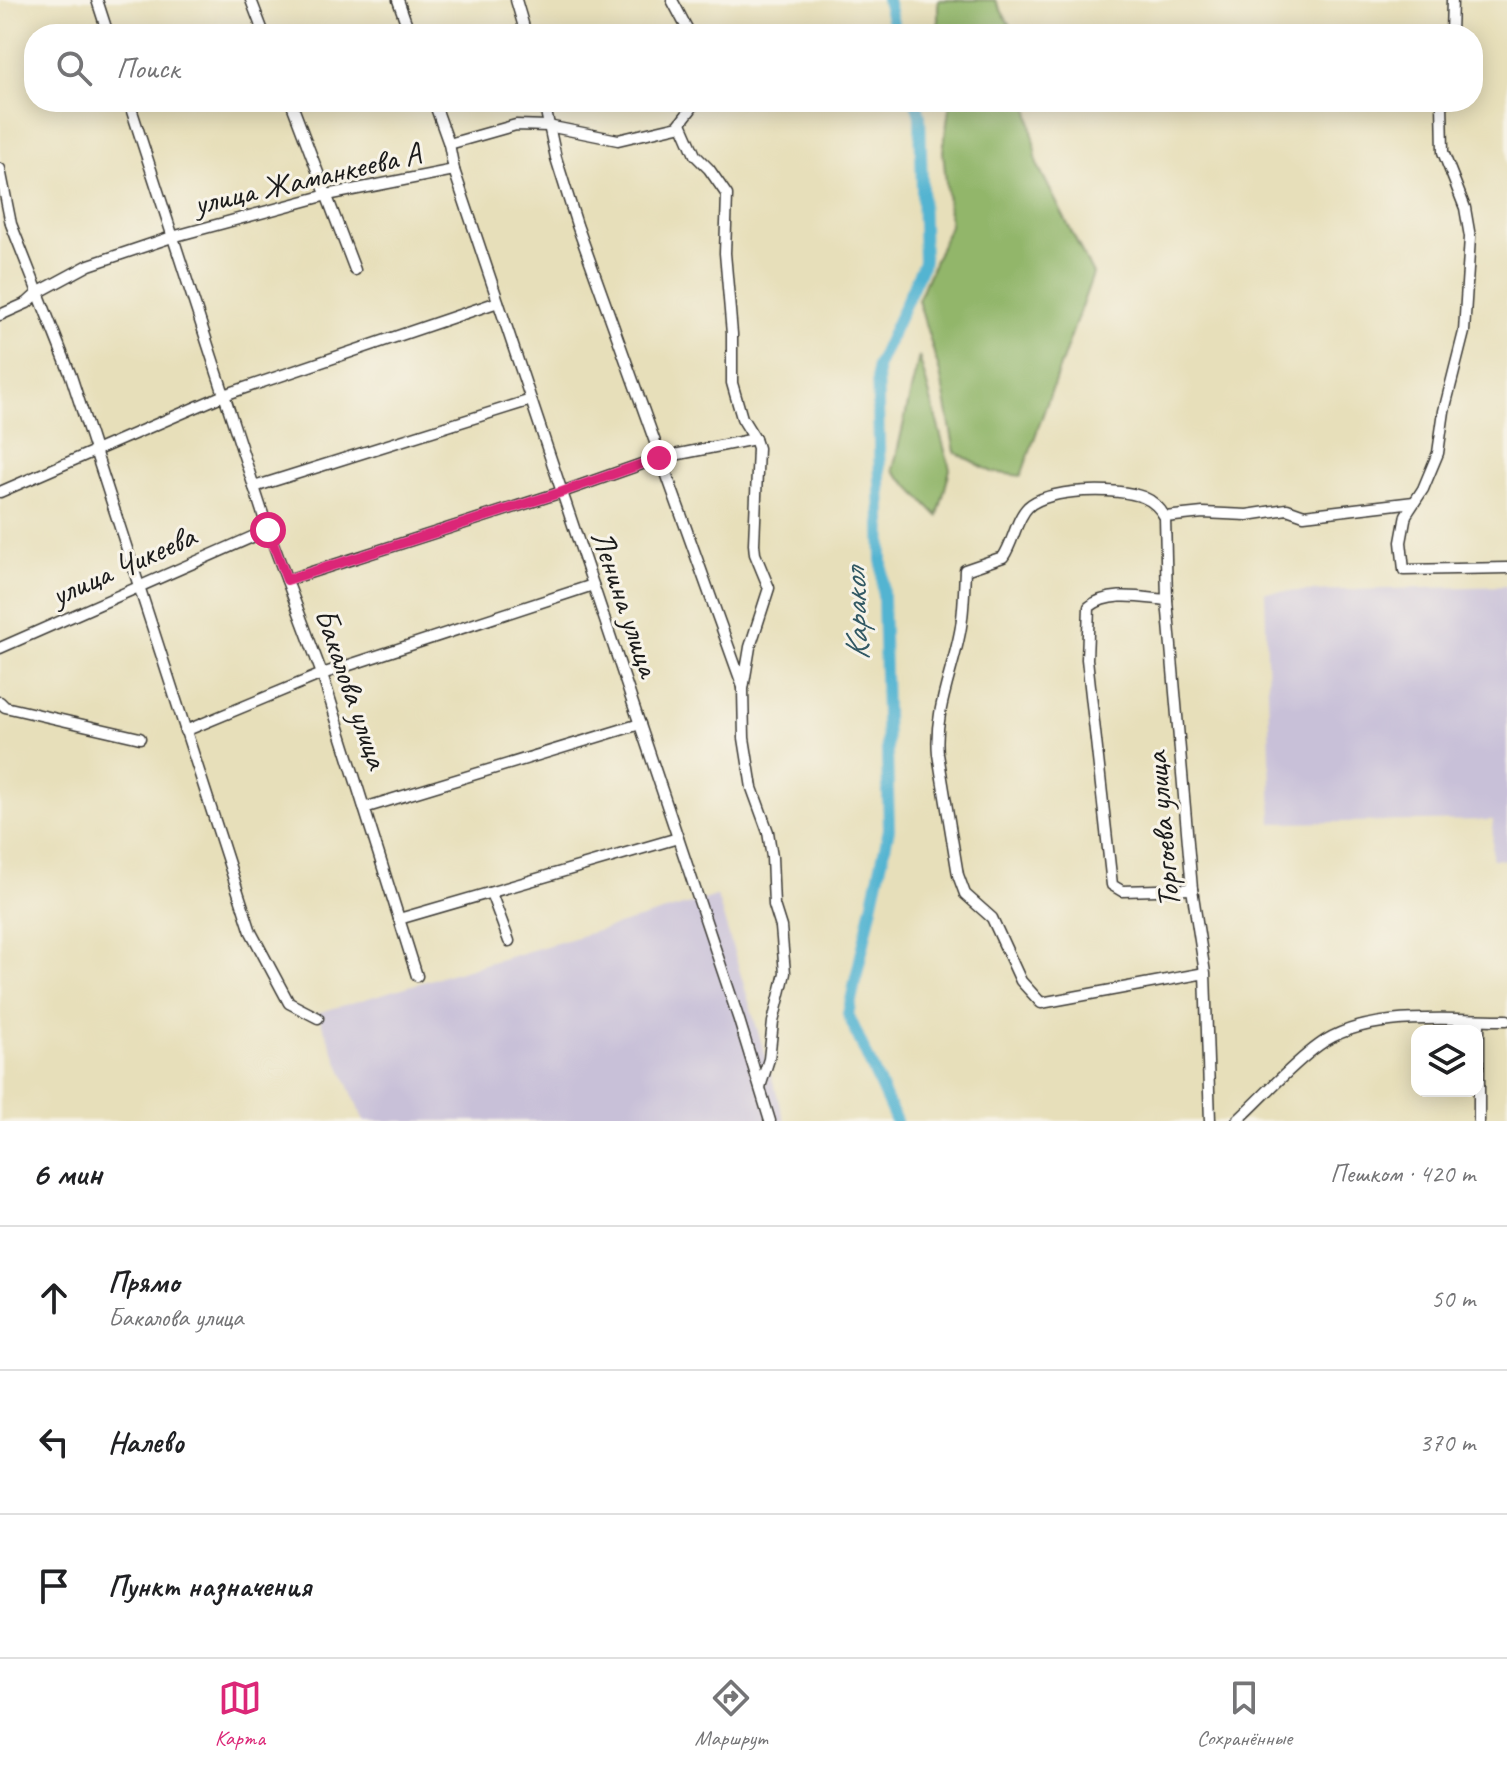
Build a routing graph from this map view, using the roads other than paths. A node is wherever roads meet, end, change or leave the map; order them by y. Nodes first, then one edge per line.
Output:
1 (97, 0) edge
2 (251, 0) edge
3 (398, 0) edge
4 (516, 0) edge
5 (672, 0) edge
6 (1452, 0) edge
7 (105, 24) edge
8 (260, 24) edge
9 (406, 24) edge
10 (523, 24) edge
11 (685, 24) edge
12 (1451, 24) edge
13 (132, 112) edge
14 (295, 112) edge
15 (438, 112) edge
16 (546, 112) edge
17 (689, 112) edge
18 (1442, 112) edge
19 (681, 123) junction
20 (548, 126) junction
21 (449, 144) junction
22 (0, 169) edge
23 (454, 170) junction
24 (327, 195) junction
25 (172, 237) junction
26 (355, 270) dead end
27 (39, 292) junction
28 (498, 302) junction
29 (0, 315) edge
30 (224, 395) junction
31 (531, 400) junction
32 (755, 439) junction
33 (93, 452) junction
34 (659, 458) junction
35 (254, 487) junction
36 (0, 492) edge
37 (562, 492) junction
38 (1414, 502) junction
39 (1165, 517) junction
40 (268, 530) junction
41 (1507, 568) edge
42 (287, 580) junction
43 (593, 585) junction
44 (137, 586) junction
45 (1167, 600) junction
46 (0, 648) edge
47 (322, 674) junction
48 (743, 689) junction
49 (0, 702) edge
50 (640, 724) junction
51 (185, 731) junction
52 (140, 738) dead end
53 (364, 808) junction
54 (678, 838) junction
55 (1192, 889) junction
56 (491, 893) junction
57 (399, 919) junction
58 (509, 941) dead end
59 (1205, 973) junction
60 (417, 976) dead end
61 (318, 1018) dead end
62 (1479, 1020) junction
63 (1507, 1020) edge
64 (760, 1089) junction
65 (770, 1121) edge
66 (1209, 1121) edge
67 (1237, 1121) edge
68 (1479, 1121) edge

1 - 7 street
2 - 8 street
3 - 9 street
4 - 10 street
5 - 11 street
6 - 12 street
13 - 25 street, Бакалова улица
14 - 24 street
15 - 21 street, Ленина улица
16 - 20 street
17 - 19 street
18 - 38 street
19 - 20 street
19 - 32 street
20 - 21 street
20 - 34 street
21 - 23 street, Ленина улица
22 - 27 street
23 - 24 street, улица Жаманкеева А
23 - 28 street, Ленина улица
24 - 25 street, улица Жаманкеева А
24 - 26 street
25 - 27 street, улица Жаманкеева А
25 - 30 street, Бакалова улица
27 - 29 street, улица Жаманкеева А
27 - 33 street
28 - 30 street
28 - 31 street, Ленина улица
30 - 33 street
30 - 35 street, Бакалова улица
31 - 35 street
31 - 37 street, Ленина улица
32 - 34 street
32 - 48 street
33 - 36 street
33 - 44 street
34 - 37 street
34 - 48 street
35 - 40 street, Бакалова улица
37 - 42 street
37 - 43 street, Ленина улица
38 - 39 street
38 - 41 street
39 - 45 street, Торгоева улица
39 - 59 street
40 - 42 street, Бакалова улица
40 - 44 street, улица Чикеева
42 - 47 street, Бакалова улица
43 - 47 street
43 - 50 street, Ленина улица
44 - 46 street, улица Чикеева
44 - 51 street
45 - 55 street, Торгоева улица
45 - 55 street
47 - 51 street
47 - 53 street, Бакалова улица
48 - 64 street
49 - 52 street
50 - 53 street
50 - 54 street, Ленина улица
51 - 61 street
53 - 57 street, Бакалова улица
54 - 56 street
54 - 64 street, Ленина улица
55 - 59 street, Торгоева улица
56 - 57 street
56 - 58 street
57 - 60 street, Бакалова улица
59 - 66 street, Торгоева улица
62 - 63 street
62 - 67 street
62 - 68 street
64 - 65 street, Ленина улица

